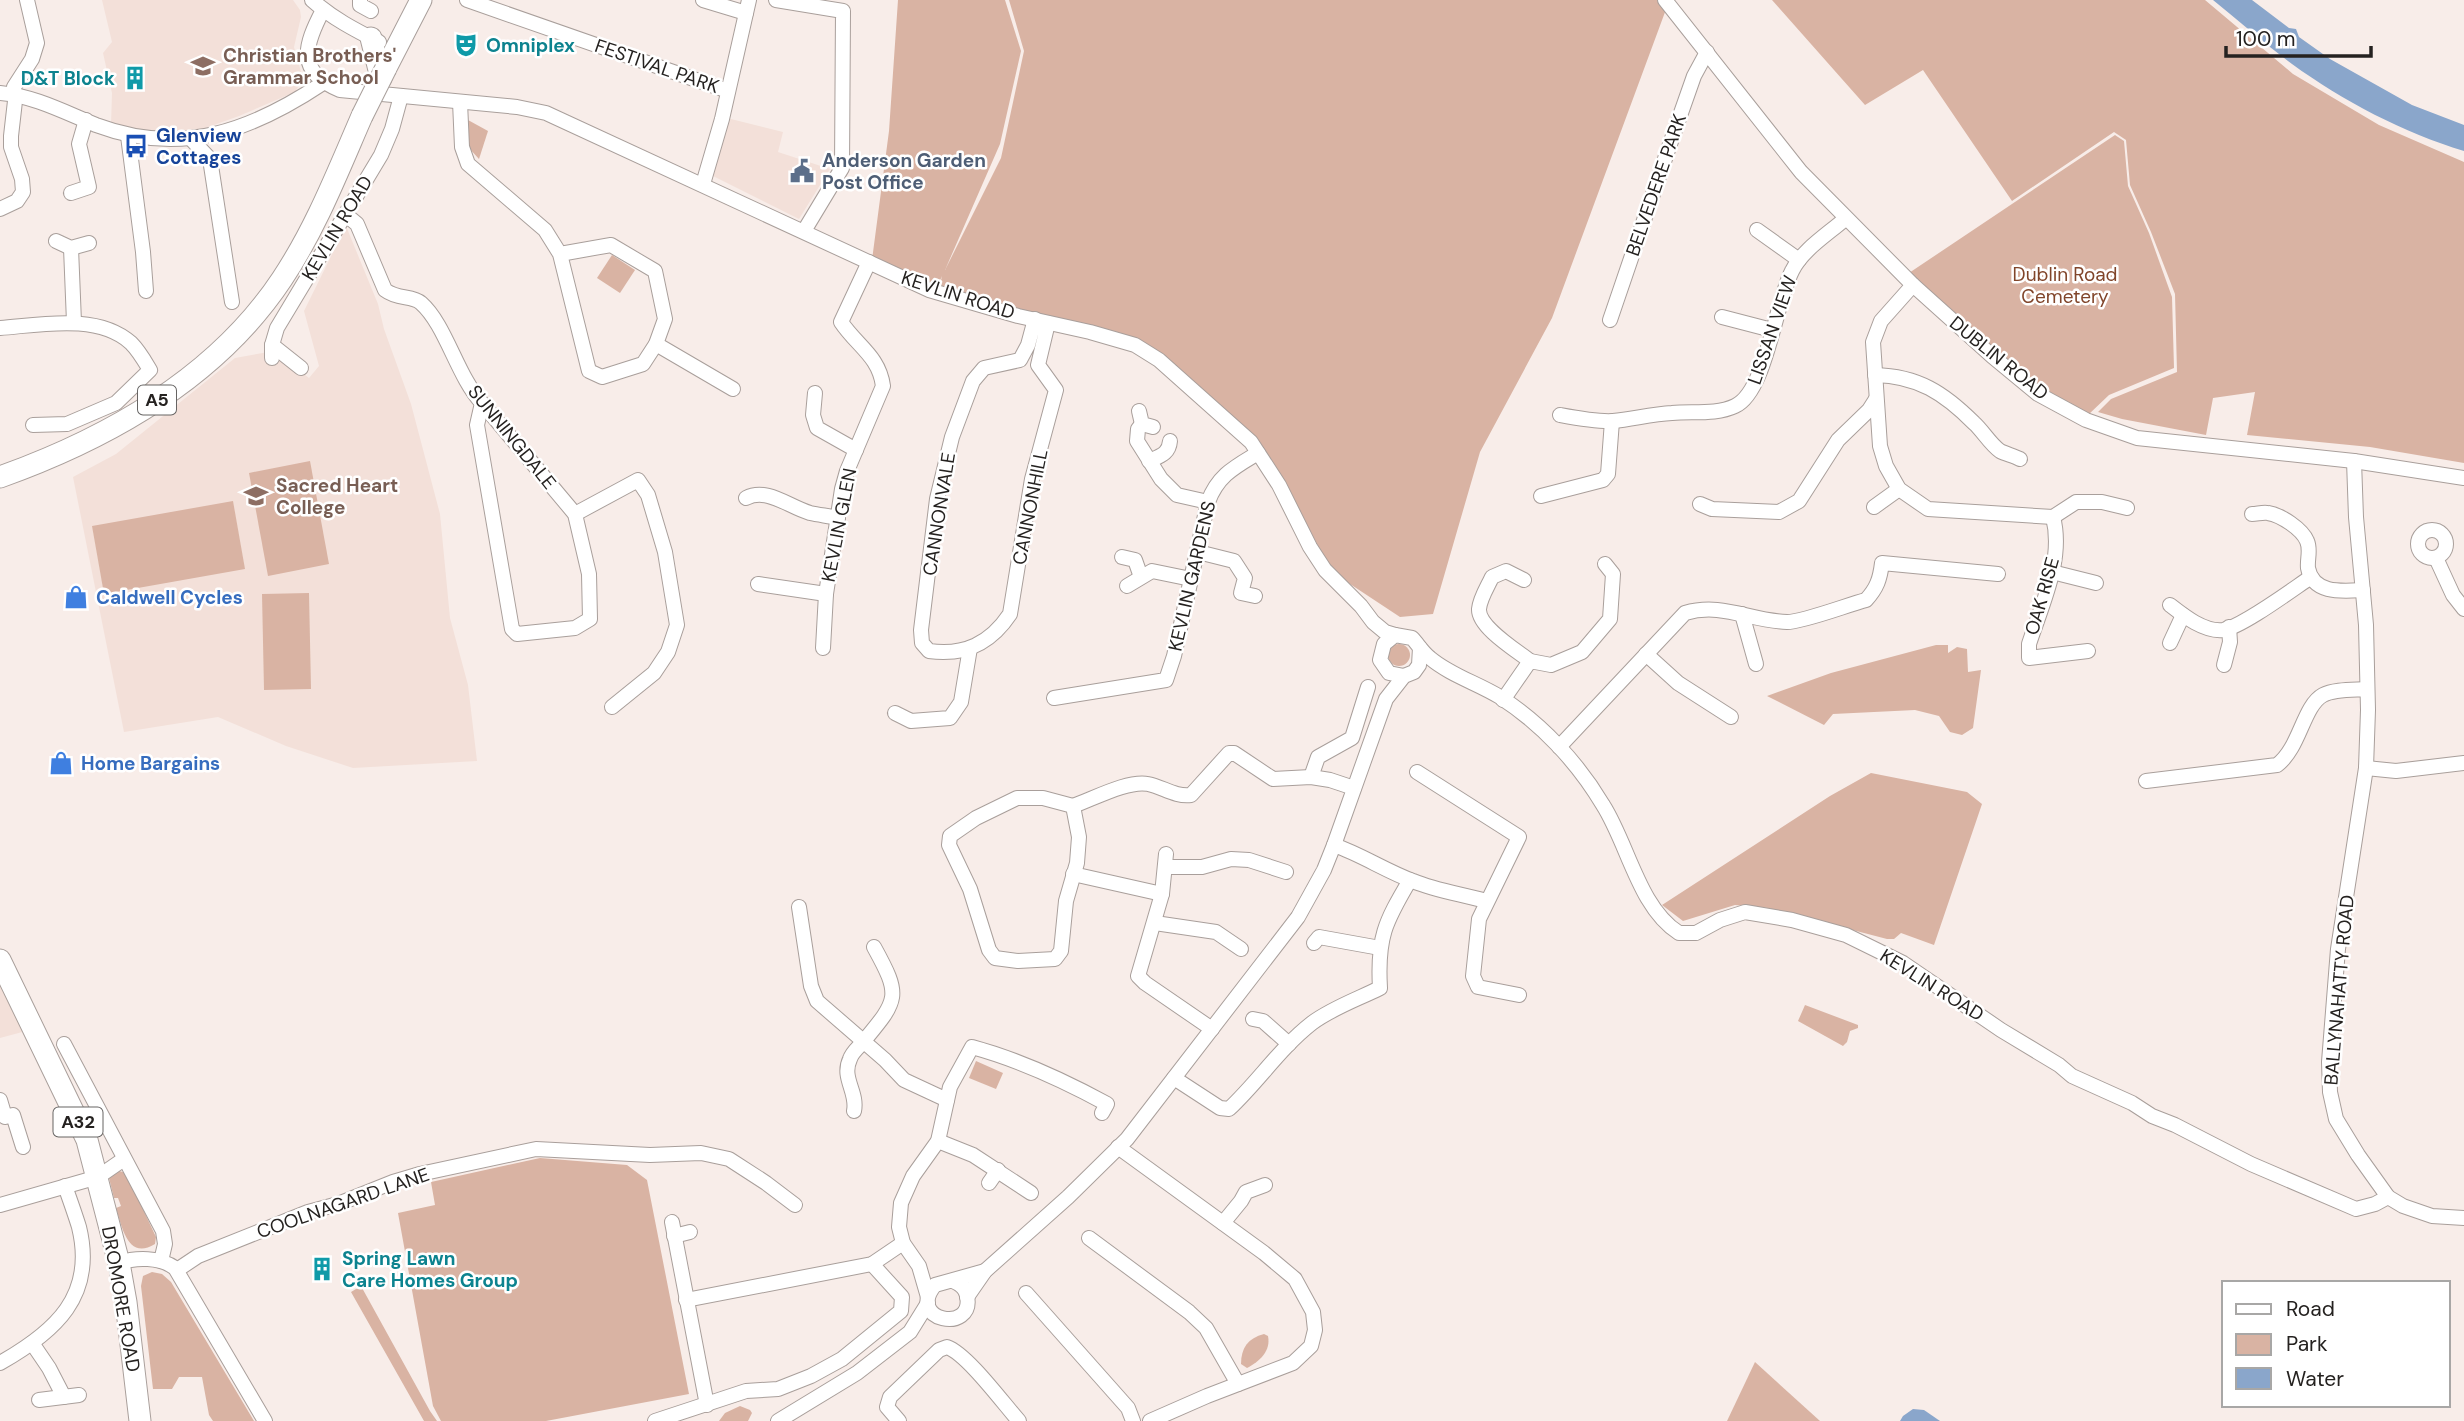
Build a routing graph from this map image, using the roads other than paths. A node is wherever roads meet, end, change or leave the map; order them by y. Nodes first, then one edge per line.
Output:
1 (27, 0) edge
2 (312, 0) edge
3 (360, 0) edge
4 (421, 0) edge
5 (467, 0) edge
6 (703, 0) edge
7 (776, 0) edge
8 (1665, 0) edge
9 (747, 6) edge
10 (324, 10) junction
11 (371, 11) dead end
12 (409, 23) junction
13 (372, 39) junction
14 (1707, 52) junction
15 (385, 64) junction
16 (323, 83) junction
17 (728, 91) junction
18 (7, 93) edge
19 (401, 96) junction
20 (460, 102) junction
21 (86, 120) junction
22 (128, 136) junction
23 (191, 139) junction
24 (703, 184) junction
25 (71, 192) dead end
26 (0, 209) edge
27 (345, 214) junction
28 (1845, 219) junction
29 (1757, 230) dead end
30 (803, 231) junction
31 (57, 241) dead end
32 (561, 254) junction
33 (1799, 260) junction
34 (869, 262) junction
35 (1913, 285) junction
36 (146, 291) dead end
37 (232, 302) dead end
38 (1722, 317) dead end
39 (1610, 320) dead end
40 (1042, 321) junction
41 (74, 322) junction
42 (0, 328) edge
43 (1772, 330) junction
44 (656, 344) junction
45 (301, 368) dead end
46 (1875, 375) junction
47 (733, 389) dead end
48 (814, 390) dead end
49 (1876, 399) junction
50 (482, 403) junction
51 (1560, 415) dead end
52 (1145, 421) dead end
53 (1612, 421) junction
54 (33, 425) dead end
55 (1170, 441) dead end
56 (856, 450) junction
57 (1258, 453) junction
58 (2020, 459) dead end
59 (1149, 461) junction
60 (2354, 461) junction
61 (0, 477) edge
62 (2464, 478) edge
63 (1899, 489) junction
64 (751, 492) dead end
65 (1541, 496) dead end
66 (1208, 502) junction
67 (1700, 503) dead end
68 (1874, 507) dead end
69 (2127, 508) dead end
70 (575, 514) junction
71 (2252, 514) dead end
72 (2053, 517) junction
73 (838, 518) junction
74 (1198, 552) junction
75 (1122, 557) dead end
76 (2435, 558) dead end
77 (1605, 564) dead end
78 (2052, 572) junction
79 (1998, 574) dead end
80 (1141, 577) junction
81 (2312, 577) junction
82 (1191, 579) junction
83 (1524, 580) dead end
84 (2096, 583) dead end
85 (755, 584) dead end
86 (1127, 586) dead end
87 (2363, 590) junction
88 (826, 594) junction
89 (1255, 596) dead end
90 (2170, 605) dead end
91 (2464, 609) edge
92 (1741, 614) junction
93 (2183, 615) junction
94 (1373, 622) junction
95 (2229, 627) junction
96 (1395, 635) junction
97 (2170, 643) dead end
98 (822, 648) dead end
99 (970, 648) junction
100 (1420, 648) junction
101 (1381, 649) junction
102 (2088, 651) dead end
103 (938, 652) joint
104 (1646, 654) junction
105 (1530, 661) junction
106 (1756, 664) dead end
107 (1419, 665) junction
108 (2224, 665) dead end
109 (1441, 666) junction
110 (1385, 670) junction
111 (1404, 676) junction
112 (1368, 687) dead end
113 (2367, 689) junction
114 (1054, 698) dead end
115 (1386, 699) junction
116 (1503, 700) junction
117 (612, 707) dead end
118 (895, 713) dead end
119 (1731, 717) dead end
120 (1559, 747) junction
121 (2464, 763) edge
122 (2365, 768) junction
123 (1417, 772) dead end
124 (1311, 777) junction
125 (2146, 781) dead end
126 (1354, 788) junction
127 (1073, 806) junction
128 (1334, 845) junction
129 (1286, 872) dead end
130 (1073, 874) junction
131 (1410, 880) junction
132 (1162, 894) junction
133 (1486, 901) junction
134 (799, 907) dead end
135 (1155, 923) junction
136 (1314, 943) dead end
137 (874, 947) dead end
138 (1380, 948) junction
139 (1241, 949) dead end
140 (0, 961) edge
141 (1519, 995) dead end
142 (1253, 1019) dead end
143 (1212, 1028) junction
144 (863, 1042) junction
145 (64, 1044) dead end
146 (1289, 1044) junction
147 (1174, 1077) junction
148 (0, 1100) edge
149 (947, 1100) junction
150 (854, 1111) dead end
151 (1102, 1113) dead end
152 (938, 1141) junction
153 (23, 1147) dead end
154 (1118, 1147) junction
155 (124, 1160) junction
156 (999, 1170) junction
157 (98, 1177) junction
158 (989, 1183) dead end
159 (1265, 1185) dead end
160 (65, 1186) junction
161 (1031, 1193) dead end
162 (2388, 1197) junction
163 (0, 1205) edge
164 (795, 1205) dead end
165 (2464, 1218) edge
166 (1223, 1223) junction
167 (690, 1232) dead end
168 (1089, 1238) dead end
169 (903, 1243) junction
170 (161, 1261) junction
171 (119, 1263) junction
172 (872, 1264) junction
173 (919, 1266) junction
174 (177, 1270) junction
175 (985, 1271) junction
176 (950, 1280) junction
177 (1026, 1293) dead end
178 (967, 1297) junction
179 (686, 1300) junction
180 (928, 1300) junction
181 (946, 1320) junction
182 (910, 1332) junction
183 (32, 1343) junction
184 (0, 1363) edge
185 (1237, 1384) junction
186 (39, 1400) dead end
187 (707, 1405) junction
188 (784, 1420) edge
189 (140, 1421) edge
190 (265, 1421) edge
191 (655, 1421) edge
192 (899, 1421) edge
193 (1019, 1421) edge
194 (1133, 1421) edge
195 (1150, 1421) edge

1 - 18 street
2 - 10 street
3 - 11 street
4 - 12 highway, A5
5 - 17 street, FESTIVAL PARK
6 - 9 street
7 - 30 street
8 - 14 street, DUBLIN ROAD
9 - 17 street
10 - 13 street
10 - 16 street
12 - 13 highway
12 - 15 highway, A5
13 - 15 highway
14 - 28 street, DUBLIN ROAD
14 - 39 street, BELVEDERE PARK
15 - 61 highway, A5, bridge
16 - 19 street, KEVLIN ROAD
16 - 23 street
17 - 24 street
18 - 21 street
18 - 26 street
19 - 20 street, KEVLIN ROAD
19 - 27 street, KEVLIN ROAD
20 - 24 street, KEVLIN ROAD
20 - 32 street
21 - 22 street
21 - 25 street
22 - 23 street
22 - 36 street
23 - 37 street
24 - 30 street, KEVLIN ROAD
27 - 45 street, KEVLIN ROAD
27 - 50 street, SUNNINGDALE
28 - 33 street, LISSAN VIEW
28 - 35 street, DUBLIN ROAD
29 - 33 street
30 - 34 street, KEVLIN ROAD
31 - 41 street
32 - 44 street
32 - 44 street
33 - 43 street, LISSAN VIEW
34 - 40 street, KEVLIN ROAD
34 - 56 street, KEVLIN GLEN
35 - 46 street
35 - 60 street, DUBLIN ROAD
38 - 43 street
40 - 57 street, KEVLIN ROAD
40 - 99 street, CANNONHILL
40 - 103 street, CANNONVALE
41 - 42 street
41 - 54 street
43 - 53 street, LISSAN VIEW
44 - 47 street
46 - 49 street
46 - 58 street
48 - 56 street
49 - 63 street
49 - 67 street
50 - 70 street, SUNNINGDALE
50 - 70 street, SUNNINGDALE
51 - 53 street, LISSAN VIEW
52 - 59 street
53 - 65 street
55 - 59 street
56 - 73 street, KEVLIN GLEN
57 - 66 street, KEVLIN GARDENS
57 - 94 street, KEVLIN ROAD
59 - 66 street
60 - 62 street, DUBLIN ROAD
60 - 87 street, BALLYNAHATTY ROAD
63 - 68 street
63 - 72 street
64 - 73 street
66 - 74 street, KEVLIN GARDENS
69 - 72 street
70 - 117 street
71 - 81 street
72 - 78 street, OAK RISE
73 - 88 street, KEVLIN GLEN
74 - 82 street, KEVLIN GARDENS
74 - 89 street
75 - 80 street
76 - 91 street
77 - 105 street
78 - 84 street
78 - 102 street, OAK RISE
79 - 92 street
80 - 82 street
80 - 86 street
81 - 87 street
81 - 95 street
82 - 114 street, KEVLIN GARDENS
83 - 105 street
85 - 88 street
87 - 113 street, BALLYNAHATTY ROAD
88 - 98 street, KEVLIN GLEN
90 - 93 street
92 - 104 street
92 - 106 street
93 - 95 street
93 - 97 street
94 - 96 street, KEVLIN ROAD
94 - 101 street, KEVLIN ROAD
95 - 108 street
96 - 100 street
96 - 101 street
99 - 103 street, CANNONHILL
99 - 118 street
100 - 107 street
100 - 109 street, KEVLIN ROAD
101 - 110 street
104 - 119 street
104 - 120 street
105 - 116 street
107 - 109 street, KEVLIN ROAD
107 - 111 street
109 - 116 street, KEVLIN ROAD
110 - 111 street
110 - 115 street
111 - 115 street
112 - 124 street
113 - 122 street, BALLYNAHATTY ROAD
113 - 125 street
115 - 126 street
116 - 120 street, KEVLIN ROAD
120 - 162 street, KEVLIN ROAD
121 - 122 street
122 - 162 street, BALLYNAHATTY ROAD
123 - 133 street
124 - 126 street
124 - 127 street
126 - 128 street
127 - 130 street
127 - 130 street
128 - 131 street
128 - 143 street
129 - 132 street
130 - 132 street
131 - 133 street
131 - 138 street
132 - 135 street
133 - 141 street
134 - 144 street
135 - 139 street
135 - 143 street
136 - 138 street
137 - 144 street
138 - 146 street
140 - 157 highway, DROMORE ROAD / A32
142 - 146 street
143 - 147 street
144 - 149 street
144 - 150 street
145 - 155 street
146 - 147 street
147 - 154 street
148 - 153 street
149 - 151 street
149 - 152 street
152 - 156 street
152 - 169 street
154 - 166 street
154 - 175 street
155 - 157 street
155 - 170 street
156 - 158 street
156 - 161 street
157 - 160 street
157 - 171 highway, DROMORE ROAD / A32
159 - 166 street
160 - 163 street
160 - 183 street
162 - 165 street
164 - 174 street, COOLNAGARD LANE
166 - 185 street
167 - 179 street
168 - 185 street
169 - 172 street
169 - 173 street
170 - 171 street
170 - 174 street
171 - 189 highway, DROMORE ROAD / A32
172 - 179 street
172 - 187 street
173 - 176 street
173 - 180 street
174 - 190 street
175 - 176 street
175 - 178 street
176 - 178 street
176 - 180 street
177 - 194 street
178 - 181 street
179 - 187 street
180 - 181 street
180 - 182 street
181 - 182 street
182 - 188 street
183 - 184 street
183 - 186 street
185 - 195 street
187 - 191 street
192 - 193 street

